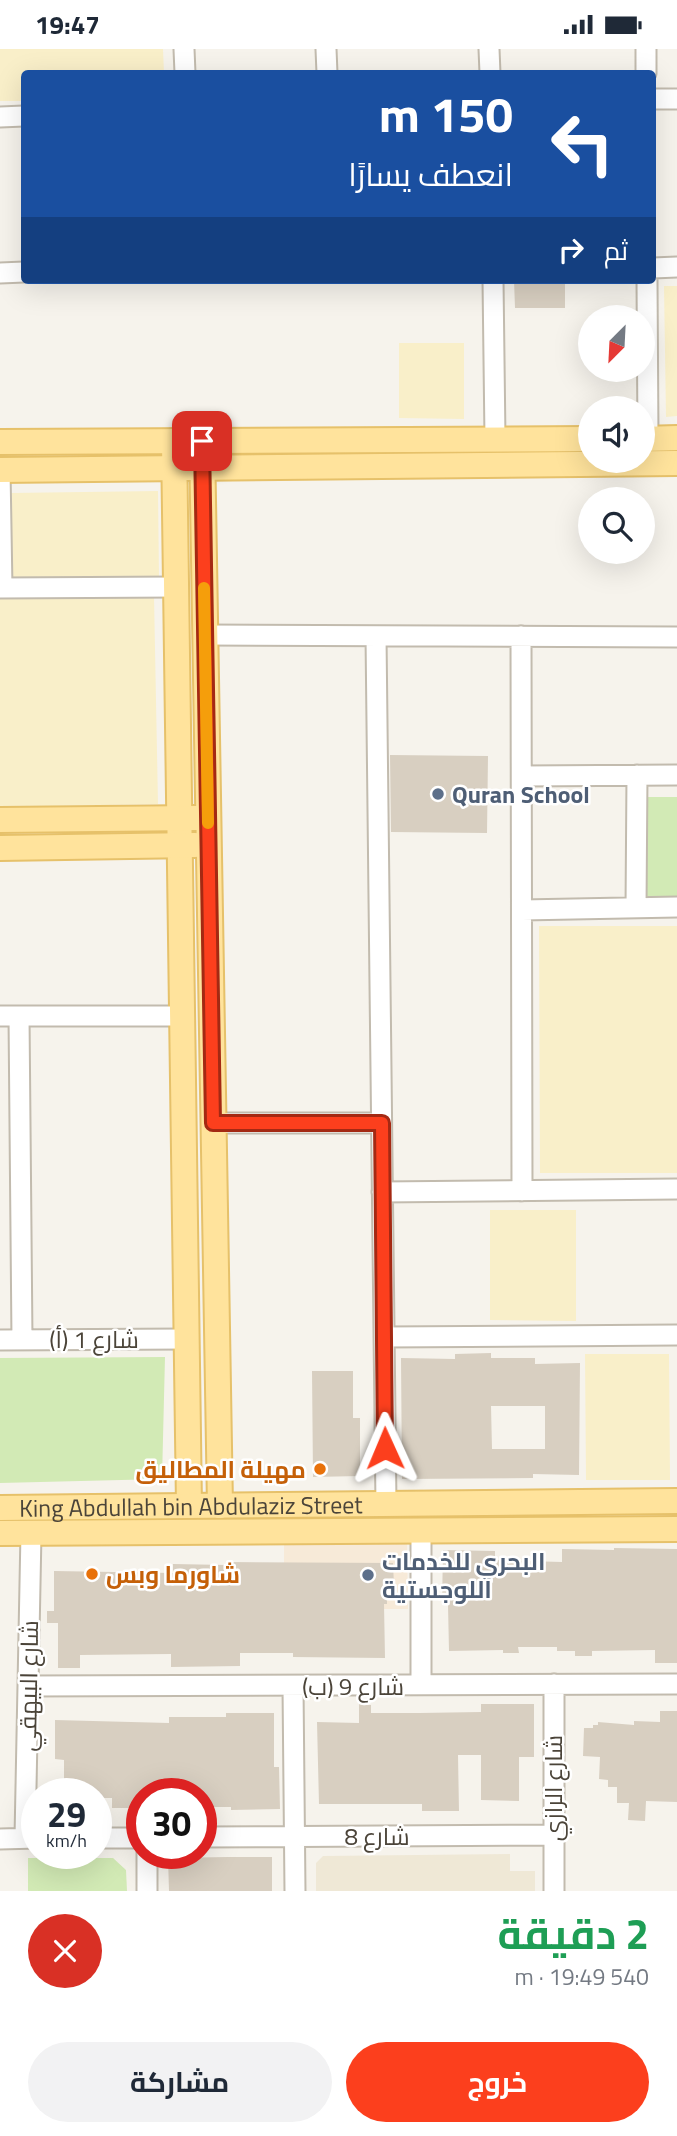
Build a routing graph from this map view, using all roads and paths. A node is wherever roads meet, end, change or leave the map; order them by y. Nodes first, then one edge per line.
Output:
1 (184, 49) edge
2 (326, 49) edge
3 (489, 49) edge
4 (646, 49) edge
5 (185, 70) edge
6 (327, 70) edge
7 (490, 70) edge
8 (646, 70) edge
9 (656, 99) edge
10 (677, 99) edge
11 (21, 116) edge
12 (0, 117) edge
13 (677, 267) edge
14 (656, 268) edge
15 (21, 272) edge
16 (0, 273) edge
17 (493, 284) edge
18 (647, 284) edge
19 (646, 396) edge
20 (677, 438) edge
21 (495, 439) junction
22 (578, 439) edge
23 (655, 439) edge
24 (174, 441) junction
25 (202, 441) junction
26 (0, 442) edge
27 (677, 463) edge
28 (202, 468) junction
29 (175, 469) junction
30 (0, 470) edge
31 (177, 587) junction
32 (1, 588) edge
33 (205, 635) junction
34 (376, 636) junction
35 (521, 636) junction
36 (677, 636) edge
37 (637, 775) junction
38 (677, 775) edge
39 (522, 776) junction
40 (180, 818) junction
41 (208, 818) junction
42 (0, 820) edge
43 (180, 845) junction
44 (209, 845) junction
45 (0, 848) edge
46 (636, 908) junction
47 (677, 908) edge
48 (522, 910) junction
49 (9, 1016) edge
50 (183, 1016) junction
51 (213, 1123) junction
52 (382, 1123) junction
53 (677, 1189) edge
54 (522, 1191) junction
55 (382, 1192) junction
56 (677, 1335) edge
57 (384, 1337) junction
58 (187, 1339) junction
59 (0, 1340) edge
60 (22, 1340) junction
61 (677, 1501) edge
62 (386, 1504) junction
63 (189, 1506) junction
64 (220, 1506) junction
65 (0, 1508) edge
66 (677, 1528) edge
67 (421, 1530) junction
68 (0, 1533) edge
69 (31, 1533) junction
70 (554, 1684) junction
71 (677, 1684) edge
72 (421, 1685) junction
73 (28, 1686) junction
74 (293, 1686) junction
75 (30, 1778) edge
76 (552, 1835) junction
77 (217, 1837) edge
78 (294, 1837) junction
79 (21, 1838) edge
80 (0, 1839) edge
81 (147, 1869) edge
82 (147, 1891) edge
83 (295, 1891) edge
84 (554, 1891) edge

1 - 5 street
2 - 6 street
3 - 7 street
4 - 8 street
9 - 10 street
11 - 12 street
13 - 14 street
15 - 16 street
17 - 21 street
18 - 19 street
20 - 23 main road
21 - 22 main road
21 - 25 main road
24 - 25 main road
24 - 26 main road
24 - 29 main road
25 - 28 main road
27 - 28 main road
28 - 29 main road
28 - 33 main road
29 - 30 main road
29 - 31 main road
30 - 32 street
31 - 32 street
31 - 40 main road
33 - 34 street
33 - 41 main road
34 - 35 street
34 - 52 street
35 - 36 street
35 - 39 street
37 - 38 street
37 - 39 street
37 - 46 street
39 - 48 street
40 - 41 main road
40 - 42 main road
40 - 43 main road
41 - 44 main road
43 - 44 main road
43 - 45 main road
43 - 50 main road
44 - 51 main road
46 - 47 street
46 - 48 street
48 - 54 street
49 - 50 street
49 - 60 street
50 - 58 main road
51 - 52 street
51 - 64 main road
52 - 55 street
53 - 54 street
54 - 55 street
55 - 57 street
56 - 57 street
57 - 62 street
58 - 60 street, شارع 1 (أ)
58 - 63 main road
59 - 60 street, شارع 1 (أ)
61 - 62 main road, King Abdullah bin Abdulaziz Street
62 - 64 main road, King Abdullah bin Abdulaziz Street
63 - 64 main road, King Abdullah bin Abdulaziz Street
63 - 65 main road, King Abdullah bin Abdulaziz Street
66 - 67 main road, King Abdullah bin Abdulaziz Street
67 - 69 main road, King Abdullah bin Abdulaziz Street
67 - 72 street
68 - 69 main road, King Abdullah bin Abdulaziz Street
69 - 73 street, شارع البيهقي
70 - 71 street, شارع 9 (ب)
70 - 72 street, شارع 9 (ب)
70 - 76 street, شارع الرازي
72 - 74 street, شارع 9 (ب)
73 - 74 street, شارع 9 (ب)
73 - 75 street, شارع البيهقي
74 - 78 street
76 - 78 street, شارع 8
76 - 84 street, شارع الرازي
77 - 78 street, شارع 8
78 - 83 street
79 - 80 street
81 - 82 street

